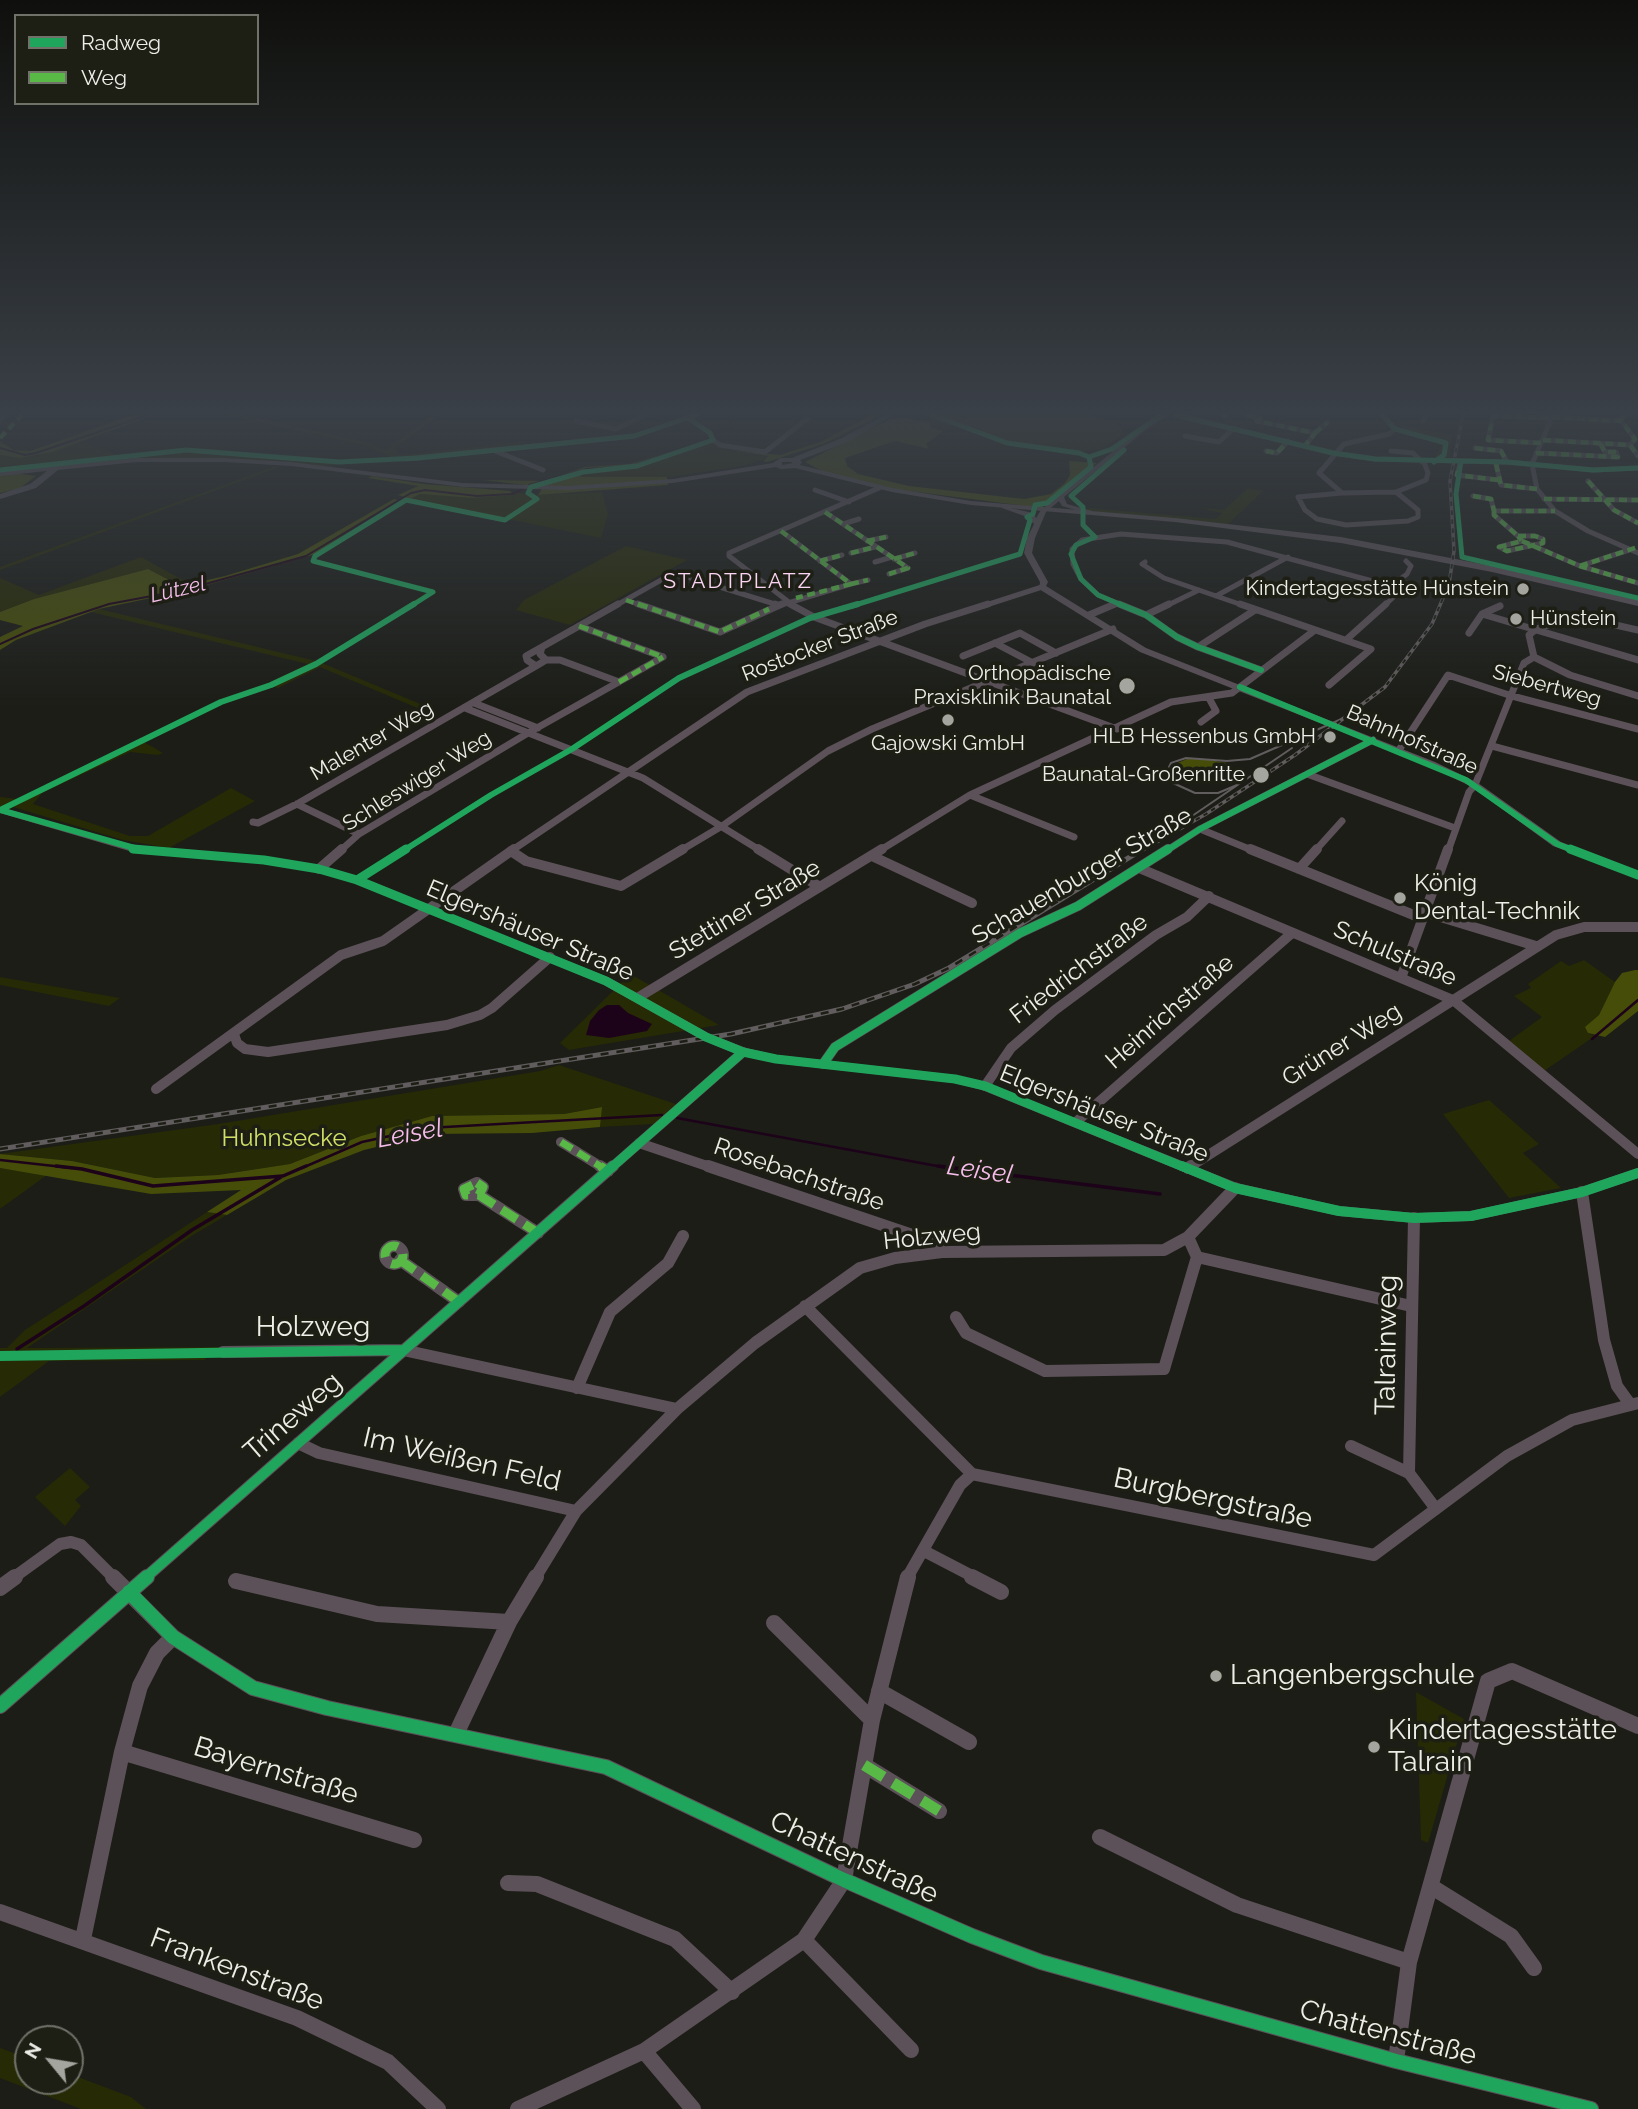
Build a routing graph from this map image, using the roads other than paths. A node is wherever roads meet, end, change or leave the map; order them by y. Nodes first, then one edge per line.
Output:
1 (822, 513) edge
2 (827, 513) edge
3 (1028, 513) edge
4 (1045, 513) edge
5 (1095, 513) edge
6 (1310, 513) edge
7 (1420, 513) edge
8 (1494, 513) edge
9 (1560, 513) edge
10 (1620, 513) edge
11 (859, 519) dead end
12 (1037, 523) junction
13 (1638, 523) edge
14 (843, 524) junction
15 (780, 531) junction
16 (886, 537) dead end
17 (1520, 538) junction
18 (867, 541) junction
19 (1532, 546) junction
20 (875, 547) junction
21 (1638, 547) edge
22 (1629, 550) junction
23 (851, 553) dead end
24 (915, 553) dead end
25 (1638, 554) edge
26 (842, 555) dead end
27 (1288, 557) junction
28 (893, 558) junction
29 (820, 561) junction
30 (1406, 561) dead end
31 (875, 562) dead end
32 (1145, 562) dead end
33 (1580, 566) junction
34 (889, 574) dead end
35 (868, 580) dead end
36 (1638, 583) edge
37 (850, 584) junction
38 (1391, 586) junction
39 (1042, 587) junction
40 (1199, 590) junction
41 (1216, 596) junction
42 (626, 600) junction
43 (787, 602) junction
44 (1638, 603) edge
45 (1115, 604) junction
46 (778, 606) junction
47 (1500, 607) dead end
48 (1255, 610) junction
49 (1482, 614) junction
50 (1089, 615) junction
51 (1146, 615) junction
52 (579, 626) junction
53 (1113, 629) junction
54 (1536, 629) junction
55 (1315, 630) junction
56 (1638, 630) edge
57 (1469, 633) dead end
58 (1346, 640) junction
59 (877, 641) junction
60 (995, 643) junction
61 (542, 647) junction
62 (1198, 647) junction
63 (1056, 653) junction
64 (963, 656) dead end
65 (1534, 657) junction
66 (546, 660) junction
67 (1638, 660) edge
68 (1032, 663) junction
69 (536, 666) junction
70 (1261, 670) junction
71 (988, 681) junction
72 (619, 682) junction
73 (1329, 685) dead end
74 (1240, 687) junction
75 (1512, 696) junction
76 (1638, 696) edge
77 (1209, 698) junction
78 (474, 702) junction
79 (465, 708) junction
80 (1201, 722) dead end
81 (538, 728) junction
82 (1116, 729) junction
83 (1638, 729) edge
84 (528, 733) junction
85 (1373, 740) junction
86 (1492, 746) junction
87 (1399, 750) junction
88 (628, 772) junction
89 (1307, 774) junction
90 (1475, 785) junction
91 (1638, 785) edge
92 (970, 795) junction
93 (297, 804) junction
94 (0, 810) edge
95 (1342, 821) dead end
96 (253, 822) dead end
97 (722, 826) junction
98 (1455, 828) junction
99 (1200, 829) junction
100 (359, 834) junction
101 (1074, 837) dead end
102 (511, 850) junction
103 (872, 856) junction
104 (1139, 868) junction
105 (1299, 869) junction
106 (319, 870) junction
107 (1638, 875) edge
108 (820, 887) junction
109 (1209, 896) junction
110 (972, 903) dead end
111 (427, 908) junction
112 (1422, 915) junction
113 (1638, 927) edge
114 (1292, 933) junction
115 (1536, 946) junction
116 (550, 957) junction
117 (1401, 978) junction
118 (639, 997) junction
119 (1453, 1000) junction
120 (234, 1034) junction
121 (743, 1052) junction
122 (823, 1064) junction
123 (985, 1086) junction
124 (156, 1089) dead end
125 (1076, 1122) junction
126 (561, 1142) dead end
127 (639, 1143) junction
128 (1638, 1154) edge
129 (1188, 1168) junction
130 (608, 1171) junction
131 (1638, 1173) edge
132 (1235, 1188) junction
133 (1582, 1192) junction
134 (480, 1195) dead end
135 (1414, 1218) junction
136 (537, 1233) junction
137 (683, 1236) dead end
138 (1188, 1237) junction
139 (942, 1252) junction
140 (1197, 1257) junction
141 (400, 1260) dead end
142 (459, 1302) junction
143 (805, 1306) junction
144 (1411, 1306) junction
145 (956, 1317) dead end
146 (403, 1350) junction
147 (223, 1352) dead end
148 (577, 1388) junction
149 (1634, 1404) edge
150 (677, 1409) junction
151 (298, 1443) junction
152 (1351, 1446) dead end
153 (972, 1474) junction
154 (1409, 1474) junction
155 (1436, 1508) junction
156 (576, 1511) junction
157 (924, 1550) junction
158 (236, 1581) dead end
159 (0, 1588) edge
160 (129, 1592) junction
161 (1001, 1592) dead end
162 (509, 1622) junction
163 (774, 1623) dead end
164 (173, 1637) junction
165 (879, 1692) junction
166 (0, 1706) edge
167 (872, 1720) junction
168 (1638, 1726) edge
169 (456, 1734) junction
170 (969, 1742) dead end
171 (122, 1752) junction
172 (864, 1765) junction
173 (939, 1811) dead end
174 (1100, 1837) dead end
175 (414, 1840) dead end
176 (844, 1880) junction
177 (508, 1883) dead end
178 (1432, 1887) junction
179 (0, 1912) edge
180 (83, 1940) junction
181 (804, 1940) junction
182 (1409, 1962) junction
183 (1534, 1968) dead end
184 (732, 1992) junction
185 (911, 2050) dead end
186 (644, 2051) junction
187 (1396, 2061) junction
188 (438, 2109) edge
189 (519, 2109) edge
190 (693, 2109) edge
191 (1591, 2109) edge

1 - 15 street
2 - 14 street
3 - 12 street
4 - 12 street
5 - 44 main road
6 - 7 street
8 - 17 street
9 - 22 street
10 - 13 street
11 - 14 street
12 - 39 street
14 - 18 street
15 - 29 street
15 - 43 street
16 - 18 street
17 - 19 street
17 - 19 street
17 - 19 street
18 - 20 street
19 - 33 street
20 - 23 street
20 - 28 street
21 - 22 street
22 - 25 street
22 - 33 street
24 - 28 street
26 - 29 street
27 - 38 street
27 - 41 street
27 - 45 street
28 - 31 street
28 - 34 street
29 - 37 street
30 - 38 street
32 - 40 street
33 - 36 street
35 - 37 street
37 - 43 street
38 - 58 street
39 - 50 street, Bahnhofstraße
39 - 59 street, Rostocker Straße
40 - 41 street
40 - 51 street
41 - 48 street
42 - 46 street
42 - 46 street
42 - 52 street
43 - 46 street
43 - 59 street
45 - 50 street
45 - 51 street
47 - 49 street
48 - 55 street
48 - 62 street
49 - 54 street
49 - 57 street
50 - 53 street, Bahnhofstraße
51 - 62 street
52 - 61 street
52 - 72 street, Schleswiger Weg
53 - 63 street
53 - 74 street, Bahnhofstraße
54 - 56 street
54 - 65 street
54 - 67 street
55 - 58 street
55 - 70 street, Stettiner Straße
58 - 73 street
59 - 71 street
59 - 88 street, Rostocker Straße
60 - 63 street
60 - 64 street
60 - 68 street
61 - 66 street
61 - 69 street
62 - 70 street
63 - 68 street
65 - 75 street
65 - 76 street
66 - 69 street, Malenter Weg
66 - 72 street
68 - 71 street
69 - 78 street, Malenter Weg
70 - 74 street, Stettiner Straße
71 - 82 street
71 - 97 street
72 - 81 street, Schleswiger Weg
74 - 77 street, Stettiner Straße
74 - 85 street, Bahnhofstraße
75 - 83 street, Siebertweg
75 - 86 street
75 - 87 street, Siebertweg
77 - 80 street
77 - 82 street, Stettiner Straße
78 - 79 street, Malenter Weg
78 - 81 street
79 - 84 street
79 - 93 street, Malenter Weg
81 - 84 street, Schleswiger Weg
82 - 92 street, Stettiner Straße
84 - 88 street
84 - 100 street, Schleswiger Weg
85 - 87 street, Bahnhofstraße
85 - 89 street, Schauenburger Straße
86 - 90 street
86 - 91 street
87 - 90 street, Bahnhofstraße
88 - 97 street
88 - 102 street, Rostocker Straße
89 - 98 street
89 - 99 street, Schauenburger Straße
90 - 98 street
90 - 107 street, Bahnhofstraße
92 - 101 street
92 - 103 street, Stettiner Straße
93 - 96 street, Malenter Weg
93 - 100 street, Malenter Weg
94 - 106 street, Elgershäuser Straße
95 - 105 street
97 - 102 street
97 - 108 street
98 - 112 street
99 - 104 street, Schauenburger Straße
99 - 105 street
100 - 106 street, Schleswiger Weg
102 - 111 street, Rostocker Straße
103 - 108 street, Stettiner Straße
103 - 110 street
104 - 109 street, Schulstraße
104 - 122 street, Schauenburger Straße
105 - 112 street
106 - 111 street, Elgershäuser Straße
108 - 118 street, Stettiner Straße
109 - 114 street, Schulstraße
109 - 123 street, Friedrichstraße
111 - 116 street, Elgershäuser Straße
111 - 120 street, Rostocker Straße
112 - 115 street
112 - 117 street
113 - 115 street, Grüner Weg
114 - 117 street, Schulstraße
114 - 125 street, Heinrichstraße
115 - 119 street, Grüner Weg
116 - 118 street, Elgershäuser Straße
116 - 120 street
117 - 119 street, Schulstraße
118 - 121 street, Elgershäuser Straße
119 - 128 street, Schulstraße
119 - 129 street, Grüner Weg
120 - 124 street, Rostocker Straße
121 - 122 street, Elgershäuser Straße
121 - 127 street, Trineweg
122 - 123 street, Elgershäuser Straße
123 - 125 street, Elgershäuser Straße
125 - 129 street, Elgershäuser Straße
126 - 130 street
127 - 130 street, Trineweg
127 - 139 street, Rosebachstraße
129 - 132 street, Elgershäuser Straße
130 - 136 street, Trineweg
131 - 133 street, Elgershäuser Straße
132 - 135 street, Elgershäuser Straße
132 - 138 street, Holzweg
133 - 135 street, Elgershäuser Straße
133 - 149 street
134 - 136 street
135 - 144 street, Talrainweg
136 - 142 street, Trineweg
137 - 148 street
138 - 139 street, Holzweg
138 - 140 street
139 - 143 street, Holzweg
140 - 144 street
140 - 145 street
141 - 142 street
142 - 146 street, Trineweg
143 - 150 street, Holzweg
143 - 153 street
144 - 154 street, Talrainweg
146 - 147 street, Holzweg
146 - 148 street, Holzweg
146 - 151 street, Trineweg
148 - 150 street, Holzweg
149 - 155 street, Burgbergstraße
150 - 156 street
151 - 156 street, Im Weißen Feld
151 - 160 street, Trineweg
152 - 154 street, Talrainweg
153 - 155 street, Burgbergstraße
153 - 157 street
154 - 155 street, Talrainweg
156 - 162 street
157 - 161 street
157 - 165 street
158 - 162 street
159 - 160 street, Chattenstraße
160 - 164 street, Chattenstraße
160 - 166 street, Trineweg
162 - 169 street
163 - 167 street
164 - 169 street, Chattenstraße
164 - 171 street
165 - 167 street
165 - 170 street
167 - 172 street
168 - 178 street
169 - 176 street, Chattenstraße
171 - 175 street, Bayernstraße
171 - 180 street
172 - 173 street
172 - 176 street
174 - 182 street
176 - 181 street
176 - 187 street, Chattenstraße
177 - 184 street
178 - 182 street
178 - 183 street
179 - 180 street, Frankenstraße
180 - 188 street, Frankenstraße
181 - 184 street
181 - 185 street
182 - 187 street
184 - 186 street
186 - 189 street
186 - 190 street
187 - 191 street, Chattenstraße

